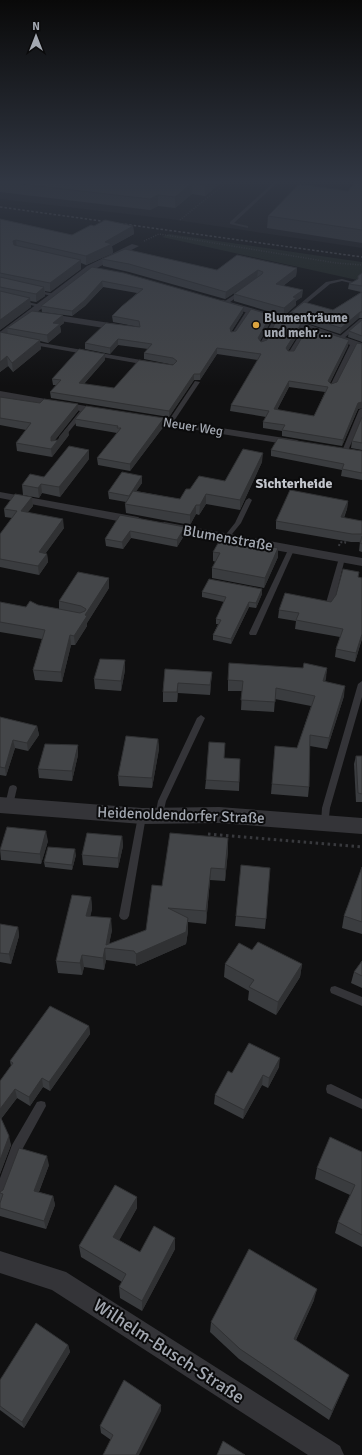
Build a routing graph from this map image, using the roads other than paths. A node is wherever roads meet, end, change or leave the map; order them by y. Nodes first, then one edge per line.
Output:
1 (127, 250) edge
2 (81, 265) edge
3 (90, 268) junction
4 (105, 271) edge
5 (356, 283) edge
6 (30, 290) edge
7 (248, 291) edge
8 (53, 295) junction
9 (0, 297) edge
10 (224, 304) joint
11 (39, 306) junction
12 (249, 311) junction
13 (29, 314) junction
14 (280, 319) junction
15 (362, 320) edge
16 (308, 327) junction
17 (136, 330) edge
18 (233, 335) edge
19 (3, 338) edge
20 (341, 338) junction
21 (24, 342) edge
22 (262, 345) edge
23 (358, 345) edge
24 (290, 355) edge
25 (150, 364) edge
26 (197, 382) dead end
27 (332, 388) edge
28 (0, 394) edge
29 (85, 409) junction
30 (362, 410) edge
31 (116, 414) edge
32 (131, 417) edge
33 (170, 423) junction
34 (307, 445) edge
35 (55, 446) edge
36 (341, 450) joint
37 (356, 453) edge
38 (0, 495) edge
39 (249, 500) dead end
40 (226, 538) junction
41 (291, 550) junction
42 (338, 557) junction
43 (362, 562) edge
44 (330, 603) edge
45 (253, 633) dead end
46 (362, 684) edge
47 (201, 718) dead end
48 (6, 804) edge
49 (150, 816) junction
50 (325, 823) junction
51 (362, 826) edge
52 (124, 916) dead end
53 (335, 990) dead end
54 (362, 1002) edge
55 (331, 1089) dead end
56 (362, 1104) edge
57 (41, 1106) dead end
58 (0, 1194) edge
59 (0, 1262) edge
60 (331, 1455) edge

1 - 3 street
2 - 3 lane
3 - 4 street
3 - 8 street
5 - 14 lane
6 - 8 lane
7 - 10 lane
8 - 11 street
9 - 11 lane
10 - 12 street
11 - 13 street
12 - 14 street
12 - 18 lane
13 - 17 street
13 - 19 street
14 - 16 street
14 - 22 lane
15 - 20 lane
16 - 20 street
16 - 24 lane
20 - 23 street
21 - 25 lane
23 - 27 lane
26 - 33 lane
28 - 29 street
29 - 31 street
29 - 35 lane
30 - 36 lane
32 - 33 street, Neuer Weg
33 - 34 street, Neuer Weg
36 - 37 street
38 - 40 street, Blumenstraße
39 - 40 lane
40 - 41 street, Blumenstraße
41 - 42 street, Blumenstraße
41 - 45 lane
42 - 43 street, Blumenstraße
42 - 44 lane
46 - 50 lane
47 - 49 lane
48 - 49 street, Heidenoldendorfer Straße
49 - 50 street, Heidenoldendorfer Straße
49 - 52 lane
50 - 51 street, Heidenoldendorfer Straße
53 - 54 lane
55 - 56 lane
57 - 58 lane
59 - 60 street, Wilhelm-Busch-Straße

